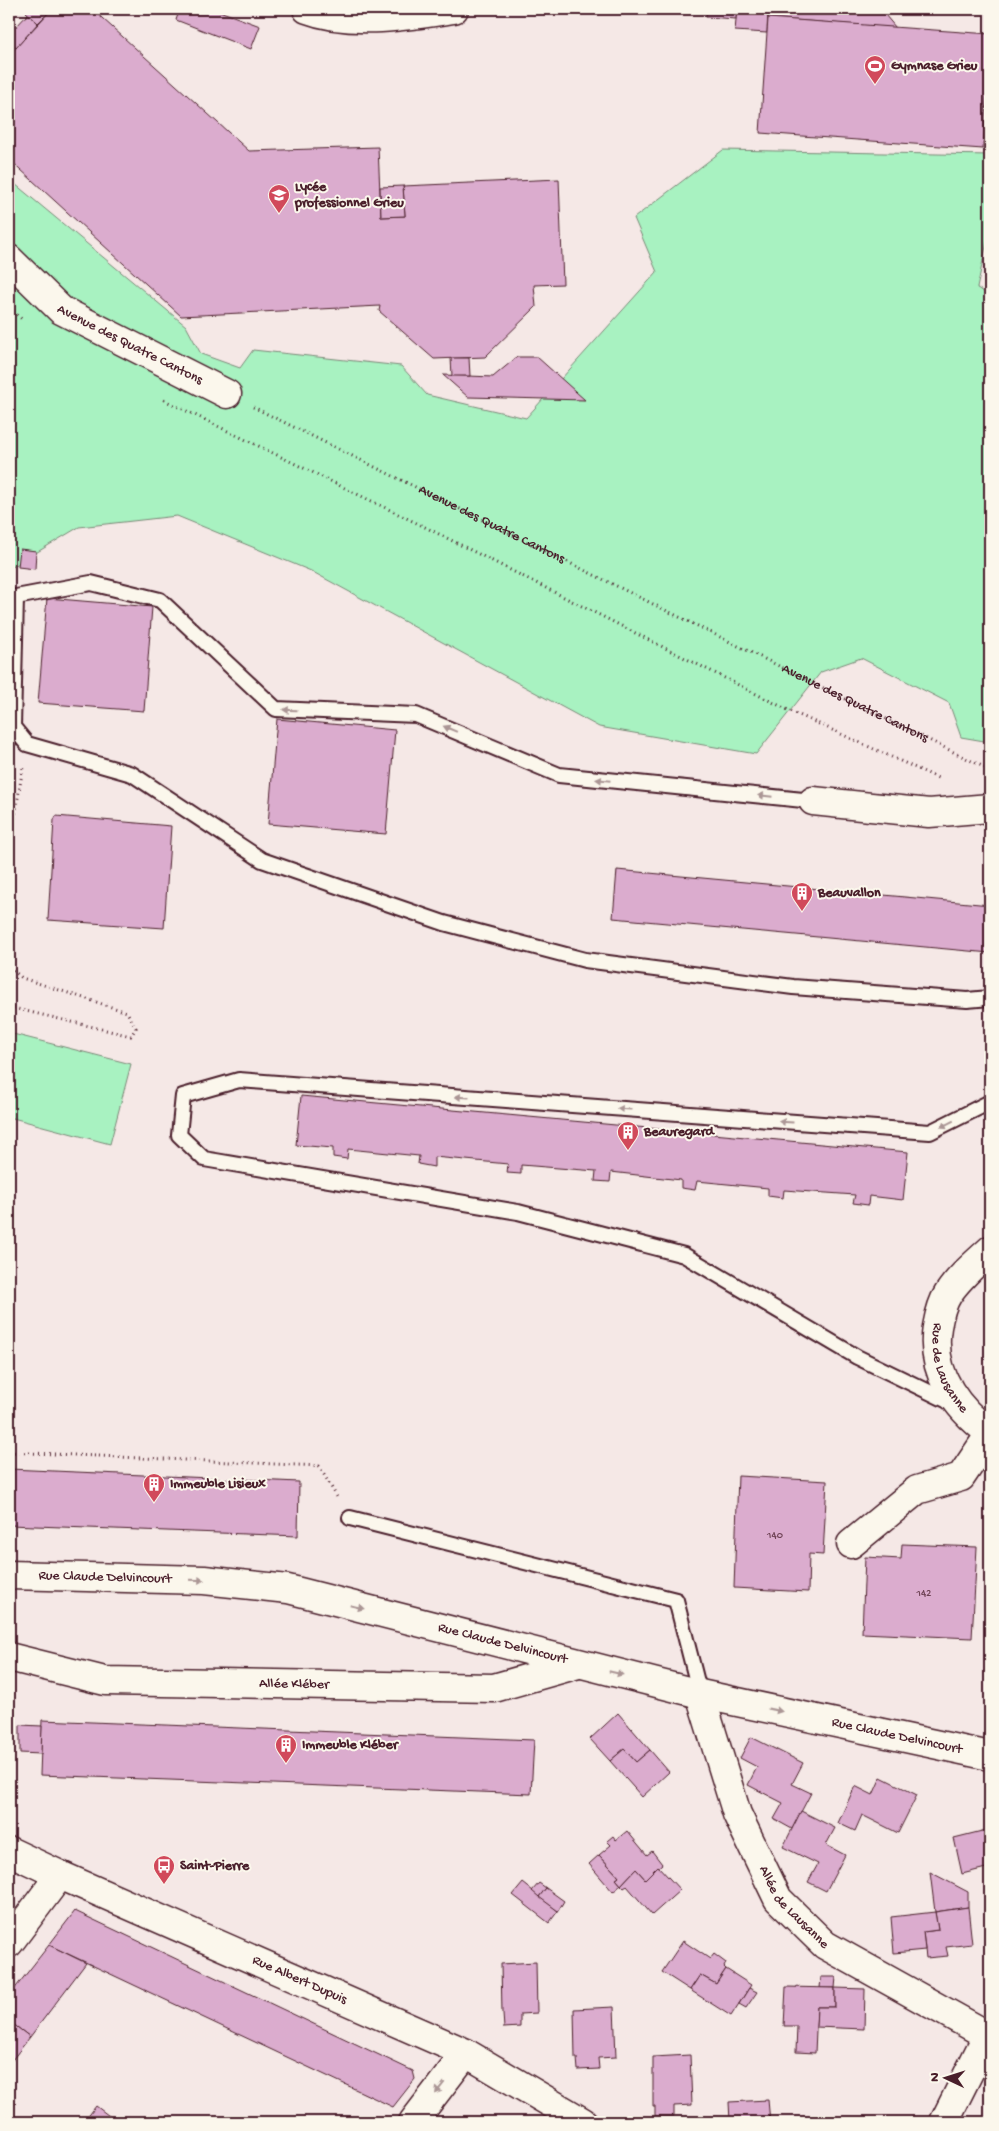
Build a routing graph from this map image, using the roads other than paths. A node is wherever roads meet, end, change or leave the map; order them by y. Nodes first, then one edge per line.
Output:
1 (307, 9) edge
2 (454, 9) edge
3 (9, 259) edge
4 (227, 394) road end
5 (813, 801) joint
6 (990, 808) edge
7 (990, 998) edge
8 (990, 1102) edge
9 (990, 1250) edge
10 (960, 1407) junction
11 (990, 1433) edge
12 (350, 1518) road end
13 (851, 1544) dead end
14 (9, 1575) edge
15 (9, 1657) edge
16 (578, 1664) junction
17 (700, 1694) junction
18 (990, 1756) edge
19 (9, 1851) edge
20 (60, 1875) junction
21 (9, 1943) edge
22 (989, 2033) edge
23 (466, 2054) junction
24 (413, 2122) edge
25 (583, 2122) edge
26 (944, 2122) edge

1 - 2 street
3 - 4 street, Avenue des Quatre Cantons
5 - 6 street
5 -> 7 lane
8 -> 10 lane
9 - 10 street, Rue de Lausanne
10 - 11 street, Rue de Lausanne
11 - 13 street
12 - 17 lane
14 -> 16 street, Rue Claude Delvincourt
15 - 16 street, Allée Kléber
16 -> 17 street, Rue Claude Delvincourt
17 -> 18 street, Rue Claude Delvincourt
17 - 22 street, Allée de Lausanne
19 - 20 street, Rue Albert Dupuis
20 - 21 street
20 - 23 street, Rue Albert Dupuis
22 - 26 street
23 -> 24 street
23 - 25 street, Rue Albert Dupuis

